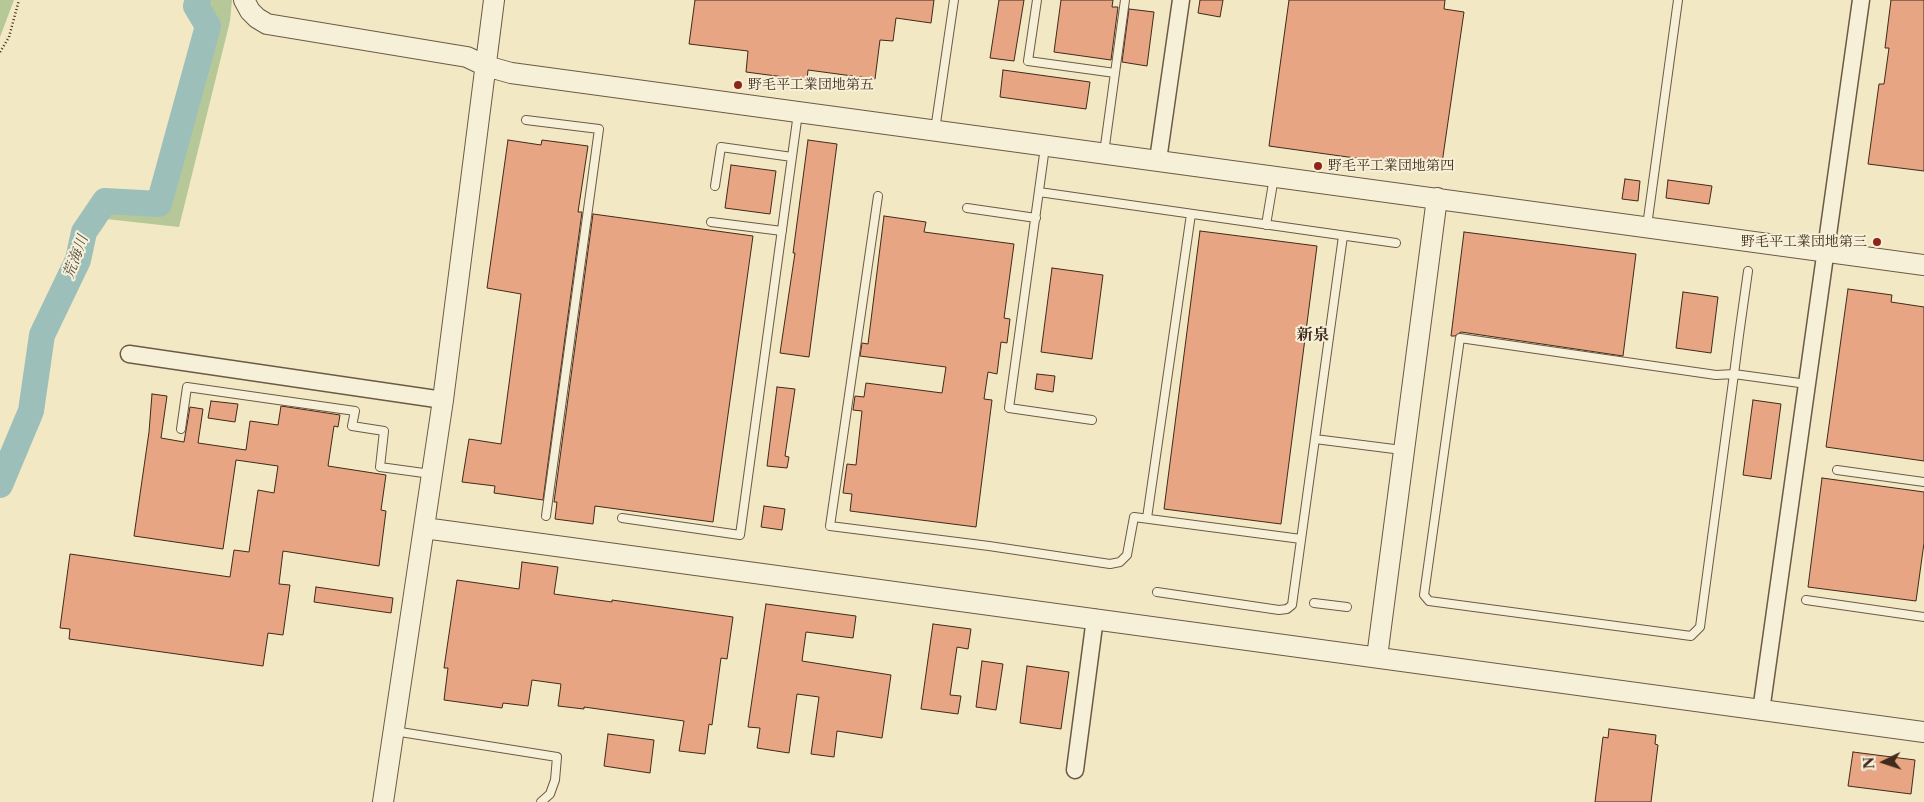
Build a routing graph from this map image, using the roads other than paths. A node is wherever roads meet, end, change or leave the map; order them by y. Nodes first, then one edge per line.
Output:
1 (244, 0) edge
2 (494, 0) edge
3 (954, 0) edge
4 (1037, 0) edge
5 (1125, 0) edge
6 (1181, 0) edge
7 (1678, 0) edge
8 (1861, 0) edge
9 (486, 66) junction
10 (1115, 73) junction
11 (798, 111) junction
12 (526, 120) dead end
13 (935, 130) junction
14 (1046, 145) junction
15 (1104, 153) junction
16 (792, 157) junction
17 (1158, 160) junction
18 (1274, 176) junction
19 (715, 186) dead end
20 (1039, 192) junction
21 (878, 196) dead end
22 (1437, 198) junction
23 (967, 208) dead end
24 (1191, 214) junction
25 (1036, 218) junction
26 (711, 222) dead end
27 (1266, 225) junction
28 (1647, 227) junction
29 (782, 231) junction
30 (1343, 236) junction
31 (1396, 243) dead end
32 (1825, 252) junction
33 (1924, 265) edge
34 (1748, 271) dead end
35 (129, 354) dead end
36 (1734, 374) junction
37 (1806, 384) junction
38 (443, 400) junction
39 (1092, 420) dead end
40 (181, 429) dead end
41 (1315, 439) junction
42 (1404, 450) junction
43 (1838, 470) dead end
44 (432, 474) junction
45 (1924, 482) edge
46 (546, 516) dead end
47 (622, 518) dead end
48 (1147, 518) junction
49 (424, 528) junction
50 (1301, 538) junction
51 (1157, 592) dead end
52 (1806, 600) dead end
53 (1314, 603) dead end
54 (1346, 607) dead end
55 (1924, 616) edge
56 (1095, 618) junction
57 (1377, 658) junction
58 (1761, 711) junction
59 (394, 731) junction
60 (1924, 732) edge
61 (1075, 770) dead end
62 (383, 802) edge
63 (540, 802) edge

1 - 9 street
2 - 9 street
3 - 13 lane
4 - 10 lane
5 - 10 lane
6 - 17 street
7 - 28 lane
8 - 32 street
9 - 11 street
9 - 38 street
10 - 15 lane
11 - 13 street
11 - 16 lane
12 - 46 lane
13 - 14 street
14 - 15 street
14 - 20 lane
15 - 17 street
16 - 19 lane
16 - 29 lane
17 - 18 street
18 - 22 street
18 - 27 lane
20 - 24 lane
20 - 25 lane
21 - 48 lane
22 - 28 street
22 - 42 street
23 - 25 lane
24 - 27 lane
24 - 48 lane
25 - 39 lane
26 - 29 lane
27 - 30 lane
28 - 32 street
29 - 47 lane
30 - 31 lane
30 - 41 lane
32 - 33 street
32 - 37 street
34 - 36 lane
35 - 38 street
36 - 36 lane
36 - 37 lane
37 - 58 street
38 - 44 street
40 - 44 lane
41 - 42 lane
41 - 50 lane
42 - 57 street
43 - 45 lane
44 - 49 street
48 - 50 lane
49 - 56 street
49 - 59 street
50 - 51 lane
52 - 55 lane
53 - 54 lane
56 - 57 street
56 - 61 street
57 - 58 street
58 - 60 street
59 - 62 street
59 - 63 lane

